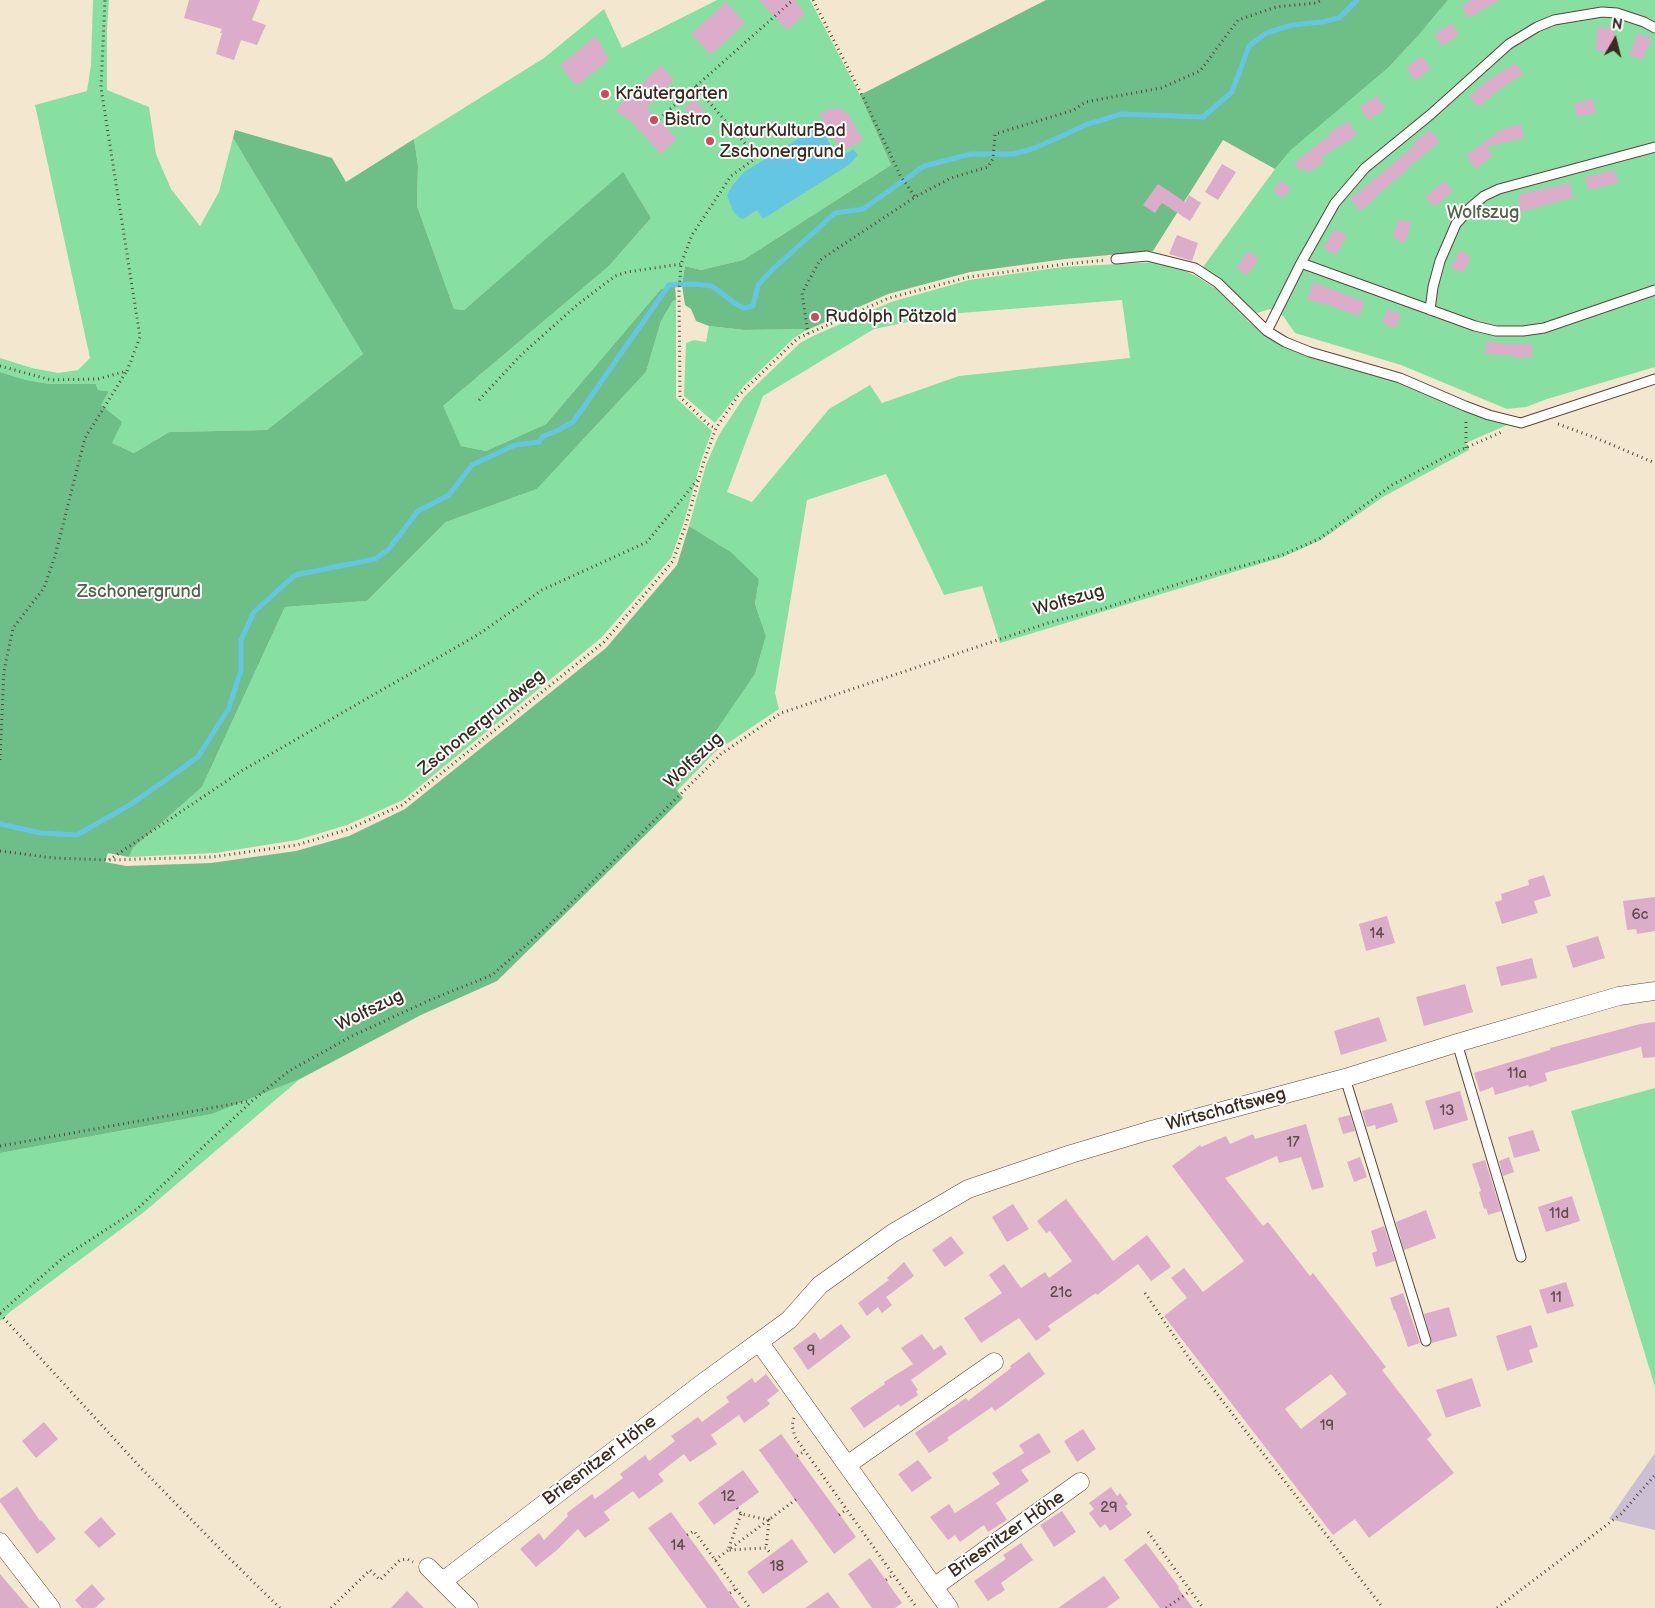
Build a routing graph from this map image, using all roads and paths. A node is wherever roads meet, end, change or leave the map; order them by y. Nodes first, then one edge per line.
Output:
1 (106, 0) edge
2 (793, 0) edge
3 (813, 0) edge
4 (1322, 0) edge
5 (1655, 28) edge
6 (695, 86) junction
7 (659, 119) dead end
8 (1655, 147) edge
9 (914, 197) junction
10 (1116, 259) joint
11 (1301, 263) junction
12 (681, 264) junction
13 (1655, 290) edge
14 (1430, 310) junction
15 (1267, 331) junction
16 (808, 334) junction
17 (0, 366) edge
18 (127, 371) junction
19 (1655, 379) edge
20 (479, 400) dead end
21 (1466, 406) junction
22 (1541, 417) junction
23 (1522, 423) junction
24 (716, 428) junction
25 (1466, 448) junction
26 (1655, 463) edge
27 (700, 475) junction
28 (0, 760) edge
29 (0, 851) edge
30 (109, 860) junction
31 (1655, 991) edge
32 (1457, 1042) junction
33 (1345, 1078) junction
34 (252, 1101) junction
35 (0, 1146) edge
36 (1522, 1257) dead end
37 (820, 1285) joint
38 (1145, 1293) dead end
39 (0, 1313) edge
40 (1426, 1341) dead end
41 (758, 1342) junction
42 (994, 1362) dead end
43 (798, 1398) junction
44 (805, 1451) junction
45 (797, 1456) dead end
46 (847, 1465) junction
47 (1655, 1475) edge
48 (1080, 1482) dead end
49 (798, 1498) dead end
50 (736, 1508) dead end
51 (847, 1510) junction
52 (742, 1514) junction
53 (840, 1515) dead end
54 (769, 1520) junction
55 (1148, 1532) dead end
56 (687, 1535) dead end
57 (0, 1542) edge
58 (766, 1548) junction
59 (728, 1550) junction
60 (771, 1554) dead end
61 (715, 1560) junction
62 (428, 1567) joint
63 (893, 1575) junction
64 (886, 1580) dead end
65 (444, 1582) junction
66 (934, 1587) junction
67 (736, 1589) junction
68 (1190, 1591) junction
69 (730, 1593) dead end
70 (50, 1608) edge
71 (280, 1608) edge
72 (330, 1608) edge
73 (468, 1608) edge
74 (750, 1608) edge
75 (917, 1608) edge
76 (948, 1608) edge
77 (1166, 1608) edge
78 (1203, 1608) edge
79 (1383, 1608) edge
80 (1497, 1608) edge

1 - 18 path
2 - 6 path
3 - 9 path
4 - 9 path
5 - 11 lane
6 - 7 path
6 - 12 path
8 - 14 lane
9 - 16 path
10 - 15 lane
10 - 16 path, Zschonergrundweg
11 - 14 lane
11 - 15 lane
12 - 20 path
12 - 24 path
13 - 14 lane
15 - 21 lane
16 - 24 path, Zschonergrundweg
17 - 18 path
18 - 28 path
19 - 22 lane
21 - 23 lane
21 - 25 path
22 - 23 lane
22 - 26 path
23 - 25 path, Wolfszug
24 - 27 path, Zschonergrundweg
25 - 34 path, Wolfszug
27 - 30 path
27 - 30 path, Zschonergrundweg
29 - 30 path, Zschonergrundweg
31 - 32 street, Wirtschaftsweg
32 - 33 street, Wirtschaftsweg
32 - 36 lane
33 - 37 street, Wirtschaftsweg
33 - 40 lane
34 - 35 path
34 - 39 path, Wolfszug
37 - 41 street, Briesnitzer Höhe
38 - 79 path
39 - 71 path
41 - 43 street, Briesnitzer Höhe
41 - 65 street, Briesnitzer Höhe
42 - 46 street
43 - 44 path
43 - 46 street, Briesnitzer Höhe
44 - 45 path
44 - 51 path
46 - 66 street, Briesnitzer Höhe
47 - 80 path
48 - 66 street, Briesnitzer Höhe
49 - 54 path
50 - 52 path
51 - 53 path
51 - 63 path
52 - 54 path
52 - 59 path
54 - 58 path
54 - 59 path
55 - 68 path
56 - 61 path
57 - 70 street
58 - 59 path
58 - 60 path
59 - 61 path
61 - 67 path
62 - 65 street
62 - 72 path
63 - 64 path
63 - 75 path
65 - 73 street
66 - 76 street, Briesnitzer Höhe
67 - 69 path
67 - 74 path
68 - 77 path
68 - 78 path

